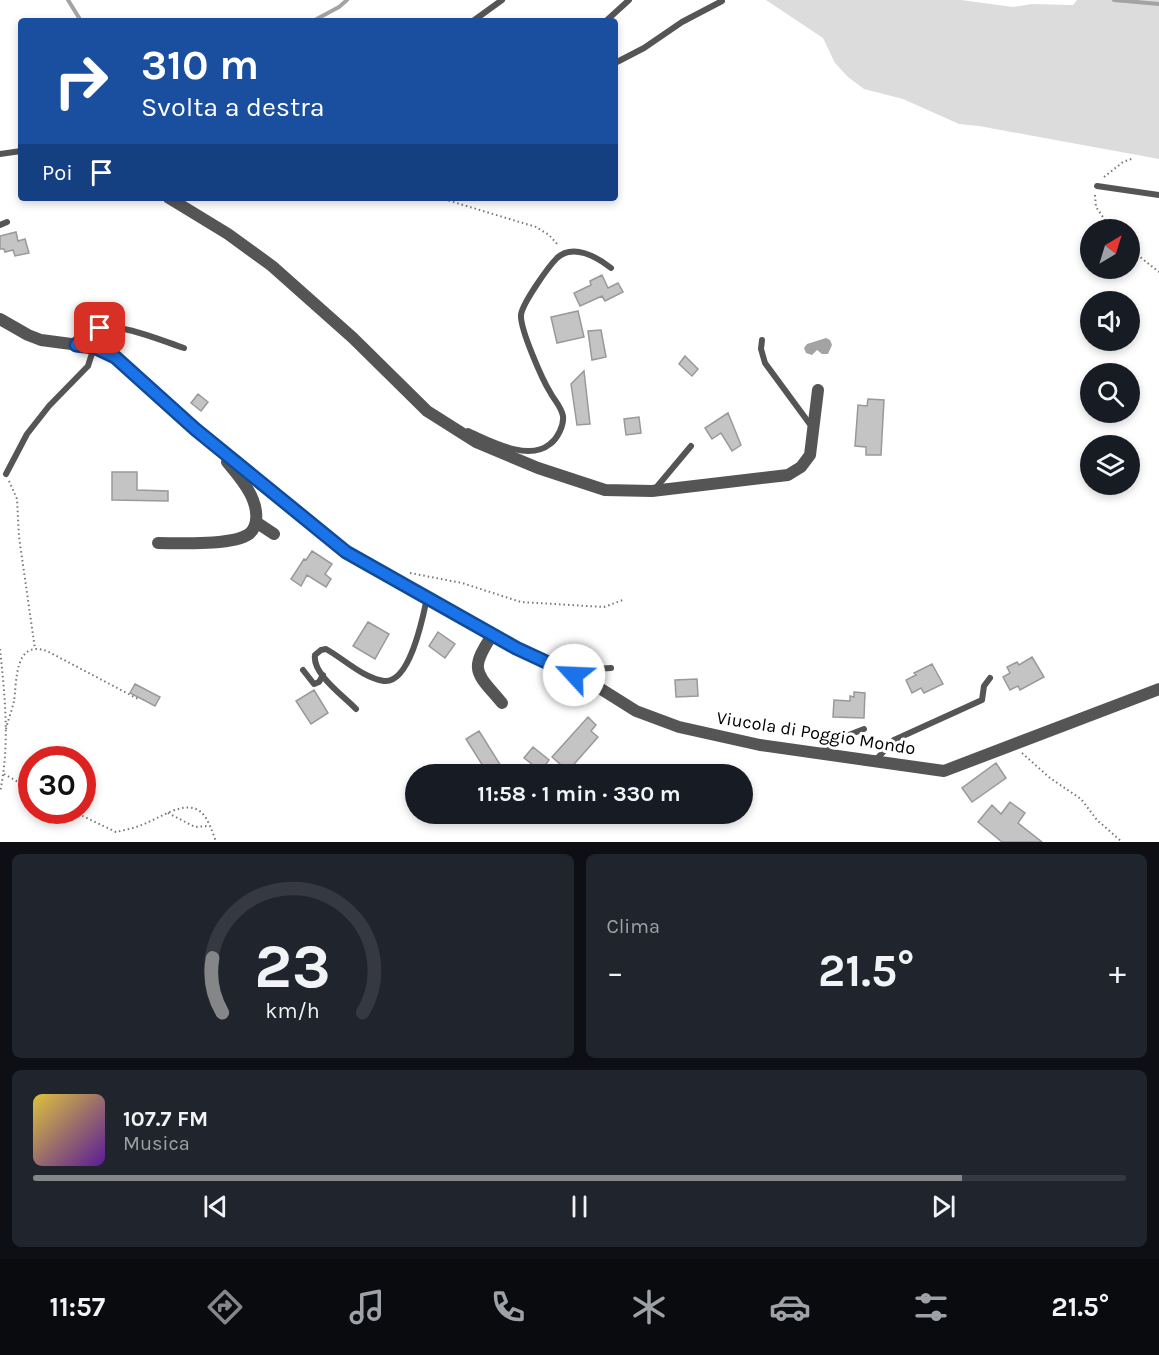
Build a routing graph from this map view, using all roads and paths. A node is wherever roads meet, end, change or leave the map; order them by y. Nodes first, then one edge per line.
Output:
1 (502, 0) edge
2 (629, 0) edge
3 (722, 1) edge
4 (477, 18) edge
5 (609, 18) edge
6 (618, 61) edge
7 (18, 151) edge
8 (0, 154) edge
9 (1134, 158) dead end
10 (1097, 186) junction
11 (1159, 195) edge
12 (174, 201) edge
13 (450, 201) edge
14 (1104, 219) edge
15 (564, 254) junction
16 (1140, 257) edge
17 (611, 268) dead end
18 (1159, 272) edge
19 (0, 319) edge
20 (762, 340) dead end
21 (76, 345) junction
22 (94, 347) junction
23 (184, 348) dead end
24 (818, 390) dead end
25 (427, 411) junction
26 (813, 428) junction
27 (204, 436) junction
28 (691, 446) dead end
29 (6, 474) joint
30 (652, 491) junction
31 (256, 522) junction
32 (274, 534) dead end
33 (158, 543) dead end
34 (387, 575) junction
35 (427, 597) junction
36 (623, 600) dead end
37 (493, 634) junction
38 (0, 649) edge
39 (35, 649) junction
40 (611, 668) dead end
41 (303, 670) dead end
42 (322, 675) junction
43 (574, 675) junction
44 (990, 678) dead end
45 (1159, 689) edge
46 (138, 699) dead end
47 (502, 703) dead end
48 (356, 709) dead end
49 (6, 729) junction
50 (864, 729) dead end
51 (1013, 746) junction
52 (817, 754) junction
53 (874, 762) junction
54 (4, 774) junction
55 (18, 782) edge
56 (0, 792) edge
57 (168, 813) junction
58 (96, 822) edge
59 (208, 826) junction
60 (216, 842) edge
61 (1122, 842) edge

1 - 4 lane
2 - 5 lane
3 - 6 lane
7 - 8 lane
9 - 10 path
10 - 11 lane
10 - 14 path
12 - 25 street
13 - 15 path
15 - 17 lane
15 - 25 lane
16 - 18 path
19 - 21 street, Viucola di Poggio Mondo
20 - 26 lane
21 - 22 street, Viucola di Poggio Mondo
21 - 23 lane
22 - 27 street, Viucola di Poggio Mondo
22 - 29 lane
24 - 26 street
25 - 30 street
26 - 30 street
27 - 31 street
27 - 34 street, Viucola di Poggio Mondo
28 - 30 lane
29 - 39 path
31 - 32 street
31 - 33 street
34 - 35 street, Viucola di Poggio Mondo
34 - 36 path
35 - 37 street, Viucola di Poggio Mondo
35 - 42 lane
37 - 43 street, Viucola di Poggio Mondo
37 - 47 street
38 - 49 path
39 - 46 path
39 - 49 path
40 - 43 lane
41 - 42 lane
42 - 48 lane
43 - 52 street, Viucola di Poggio Mondo
44 - 53 lane
45 - 51 street, Viucola di Poggio Mondo
49 - 54 path
50 - 52 lane
51 - 53 street, Viucola di Poggio Mondo
51 - 61 path
52 - 53 street, Viucola di Poggio Mondo
54 - 55 path
54 - 56 path
57 - 58 path
57 - 59 path
57 - 59 path
59 - 60 path

